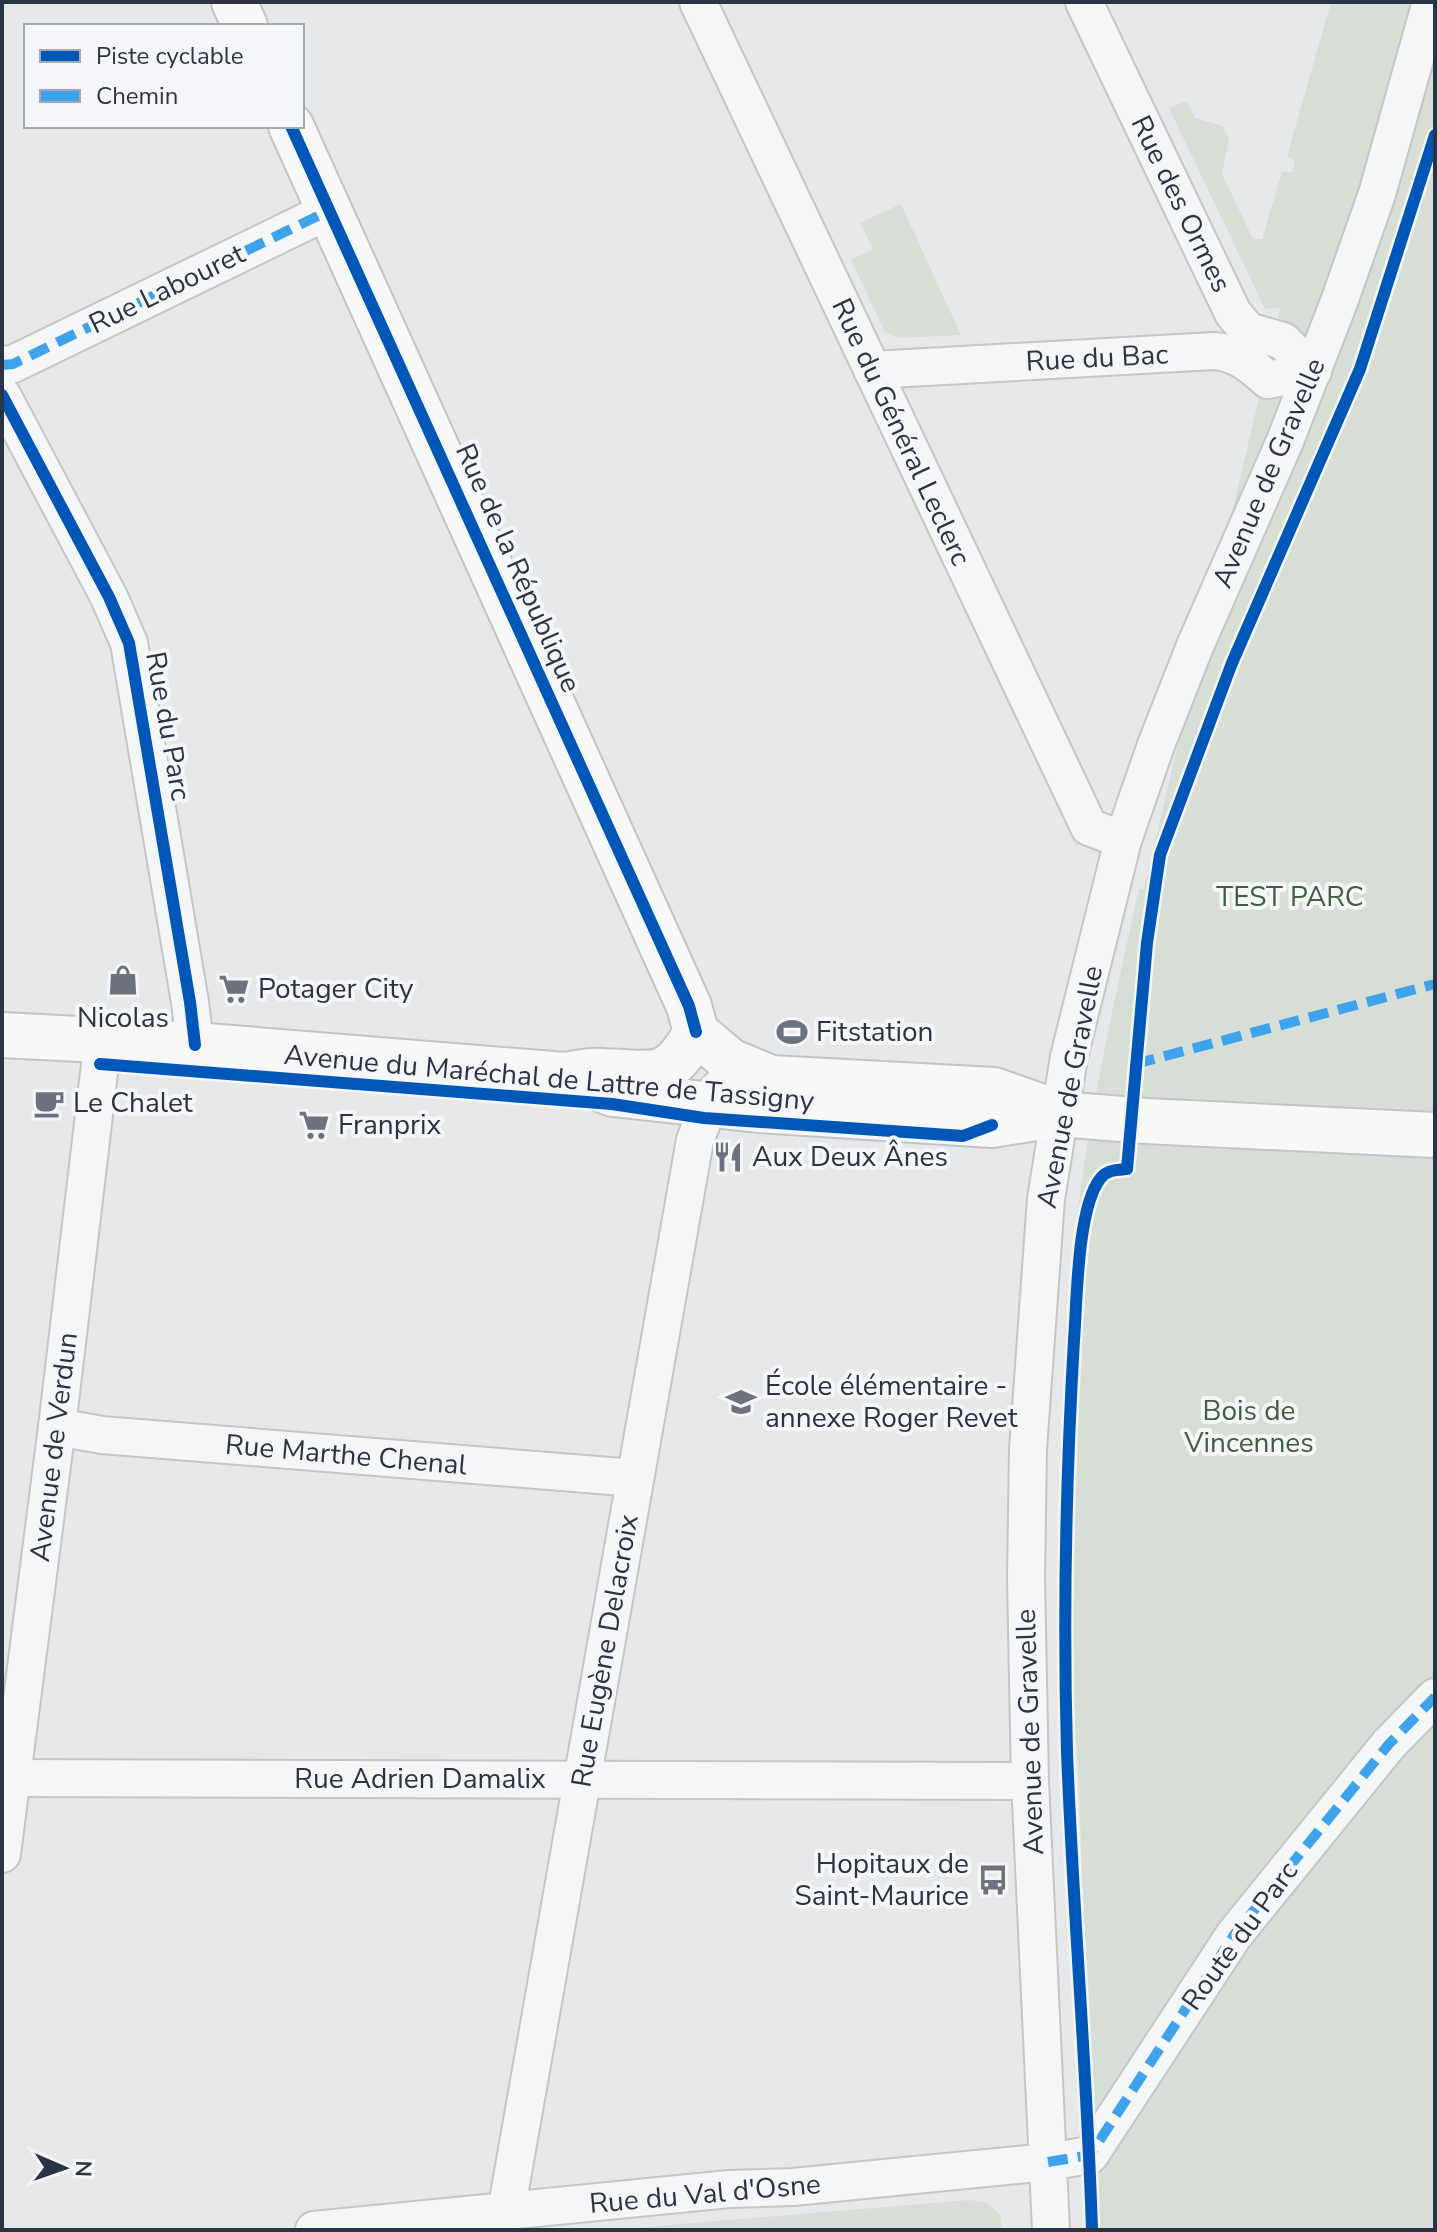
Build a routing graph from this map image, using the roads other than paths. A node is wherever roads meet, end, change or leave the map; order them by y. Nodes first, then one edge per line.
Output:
1 (234, 2) edge
2 (698, 2) edge
3 (1084, 2) edge
4 (1431, 2) edge
5 (244, 24) edge
6 (292, 128) edge
7 (330, 210) junction
8 (1233, 339) junction
9 (2, 365) edge
10 (872, 370) junction
11 (1313, 371) junction
12 (2, 395) edge
13 (1123, 840) junction
14 (696, 1032) junction
15 (2, 1035) edge
16 (103, 1039) junction
17 (195, 1045) junction
18 (565, 1075) junction
19 (771, 1078) junction
20 (700, 1100) junction
21 (1060, 1114) junction
22 (1435, 1135) edge
23 (57, 1427) junction
24 (635, 1478) junction
25 (1435, 1697) edge
26 (7, 1778) edge
27 (583, 1780) junction
28 (1030, 1781) junction
29 (2, 1854) edge
30 (1048, 2162) junction
31 (506, 2212) junction
32 (314, 2230) edge
33 (1051, 2230) edge

1 - 5 main road
2 - 10 street, Rue du Général Leclerc
3 - 8 street, Rue des Ormes
4 - 11 street, Avenue de Gravelle
6 - 7 main road, Rue de la République
7 - 9 street, Rue Labouret
7 - 14 main road, Rue de la République
8 - 10 street, Rue du Bac
8 - 11 street
10 - 13 street, Rue du Général Leclerc
11 - 13 street, Avenue de Gravelle
12 - 17 street, Rue du Parc
13 - 21 street, Avenue de Gravelle
14 - 18 main road, Avenue du Maréchal de Lattre de Tassigny
14 - 19 main road, Avenue du Maréchal de Lattre de Tassigny
15 - 16 main road, Avenue du Maréchal de Lattre de Tassigny
16 - 17 main road, Avenue du Maréchal de Lattre de Tassigny
16 - 23 street, Avenue de Verdun
17 - 18 main road, Avenue du Maréchal de Lattre de Tassigny
18 - 20 main road, Avenue du Maréchal de Lattre de Tassigny
19 - 20 street, Avenue du Maréchal de Lattre de Tassigny
19 - 21 main road, Avenue du Maréchal de Lattre de Tassigny
20 - 21 main road, Avenue du Maréchal de Lattre de Tassigny
20 - 24 street, Rue Eugène Delacroix
21 - 22 main road
21 - 28 street, Avenue de Gravelle
23 - 24 street, Rue Marthe Chenal
23 - 26 street, Avenue de Verdun
24 - 27 street, Rue Eugène Delacroix
25 - 30 street, Route du Parc
26 - 27 street, Rue Adrien Damalix
26 - 29 street, Avenue de Verdun
27 - 28 street, Rue Adrien Damalix
27 - 31 street, Rue Eugène Delacroix
28 - 30 street, Avenue de Gravelle
30 - 31 street, Rue du Val d'Osne
30 - 33 street, Avenue de Gravelle
31 - 32 street, Rue du Val d'Osne

